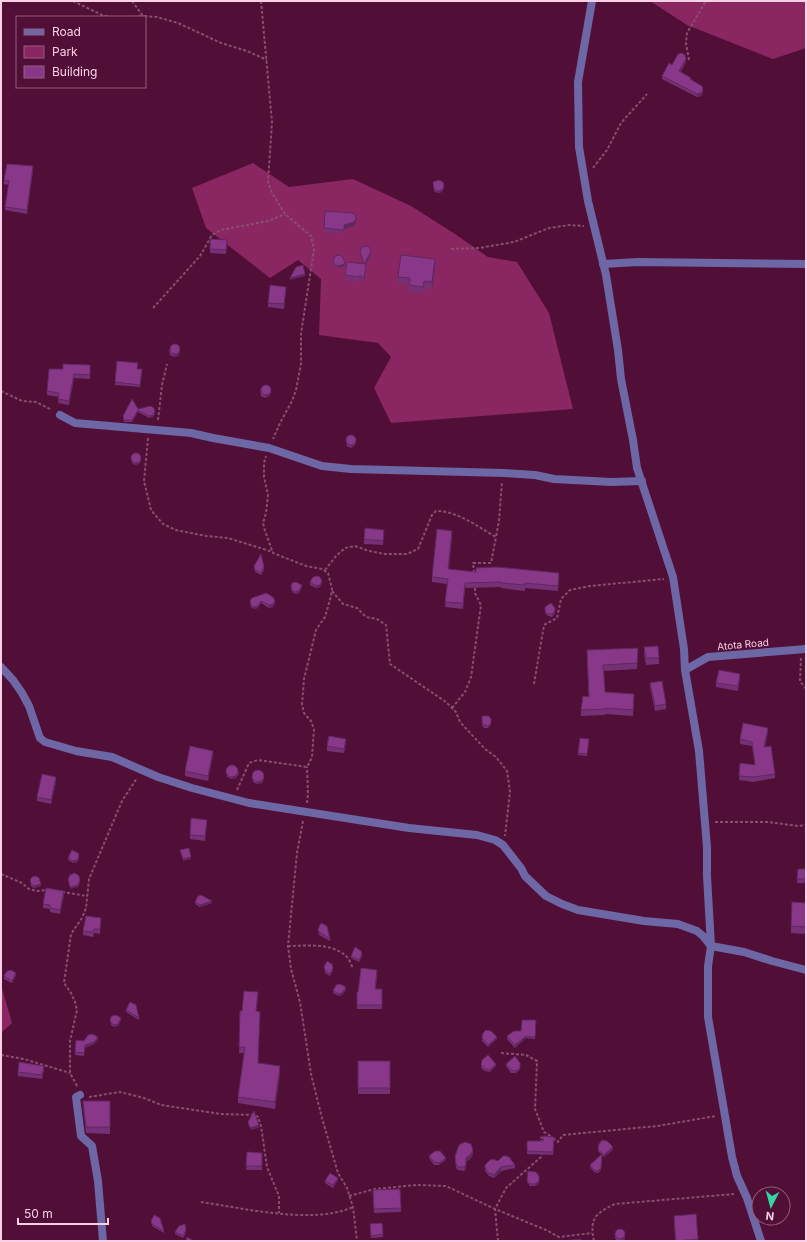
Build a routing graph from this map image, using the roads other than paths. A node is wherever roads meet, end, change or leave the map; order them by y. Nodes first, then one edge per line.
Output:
1 (592, 1) edge
2 (603, 264) junction
3 (806, 264) edge
4 (60, 415) road end
5 (642, 481) junction
6 (804, 649) edge
7 (1, 667) edge
8 (685, 670) junction
9 (711, 946) junction
10 (806, 970) edge
11 (80, 1095) road end
12 (103, 1241) edge
13 (761, 1241) edge

1 - 2 street
2 - 3 street
2 - 5 street
4 - 5 street
5 - 8 street
6 - 8 street, Atota Road
7 - 9 street
8 - 9 street
9 - 10 street
9 - 13 street
11 - 12 street

